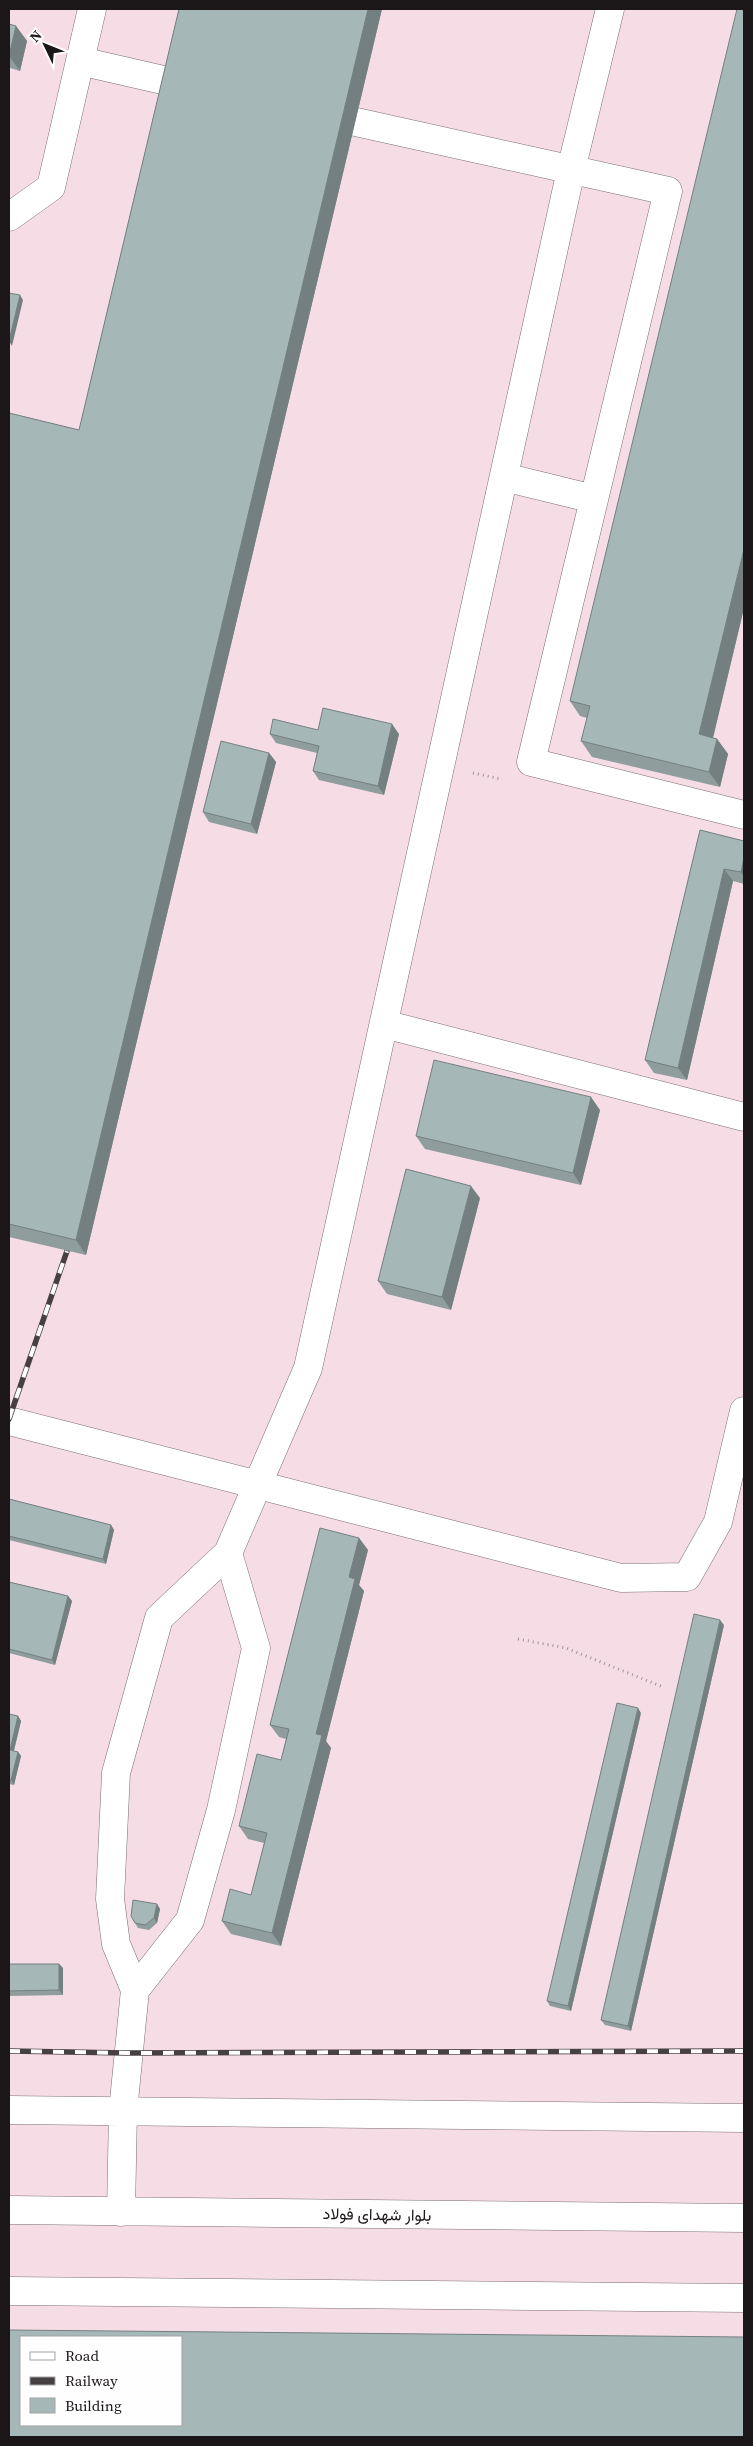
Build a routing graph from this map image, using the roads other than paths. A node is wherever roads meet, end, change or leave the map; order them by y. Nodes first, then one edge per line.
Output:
1 (92, 9) edge
2 (610, 9) edge
3 (80, 61) junction
4 (176, 83) edge
5 (356, 122) dead end
6 (571, 170) junction
7 (9, 217) edge
8 (504, 477) junction
9 (594, 499) junction
10 (744, 815) edge
11 (384, 1024) junction
12 (744, 1117) edge
13 (744, 1411) edge
14 (9, 1421) edge
15 (258, 1484) junction
16 (228, 1553) junction
17 (135, 1990) junction
18 (9, 2110) edge
19 (122, 2111) junction
20 (744, 2118) edge
21 (9, 2210) edge
22 (121, 2212) junction
23 (744, 2218) edge
24 (9, 2291) edge
25 (744, 2298) edge

1 - 3 street
2 - 6 street
3 - 4 street
3 - 7 street
5 - 6 street
6 - 8 street
6 - 9 street
8 - 9 street
8 - 11 street
9 - 10 street
11 - 12 street
11 - 15 street
13 - 15 street
14 - 15 street
15 - 16 street
16 - 17 street
16 - 17 street
17 - 19 street
18 - 19 street
19 - 20 street
19 - 22 street
21 - 22 street, بلوار شهدای فولاد
22 - 23 street, بلوار شهدای فولاد
24 - 25 street

